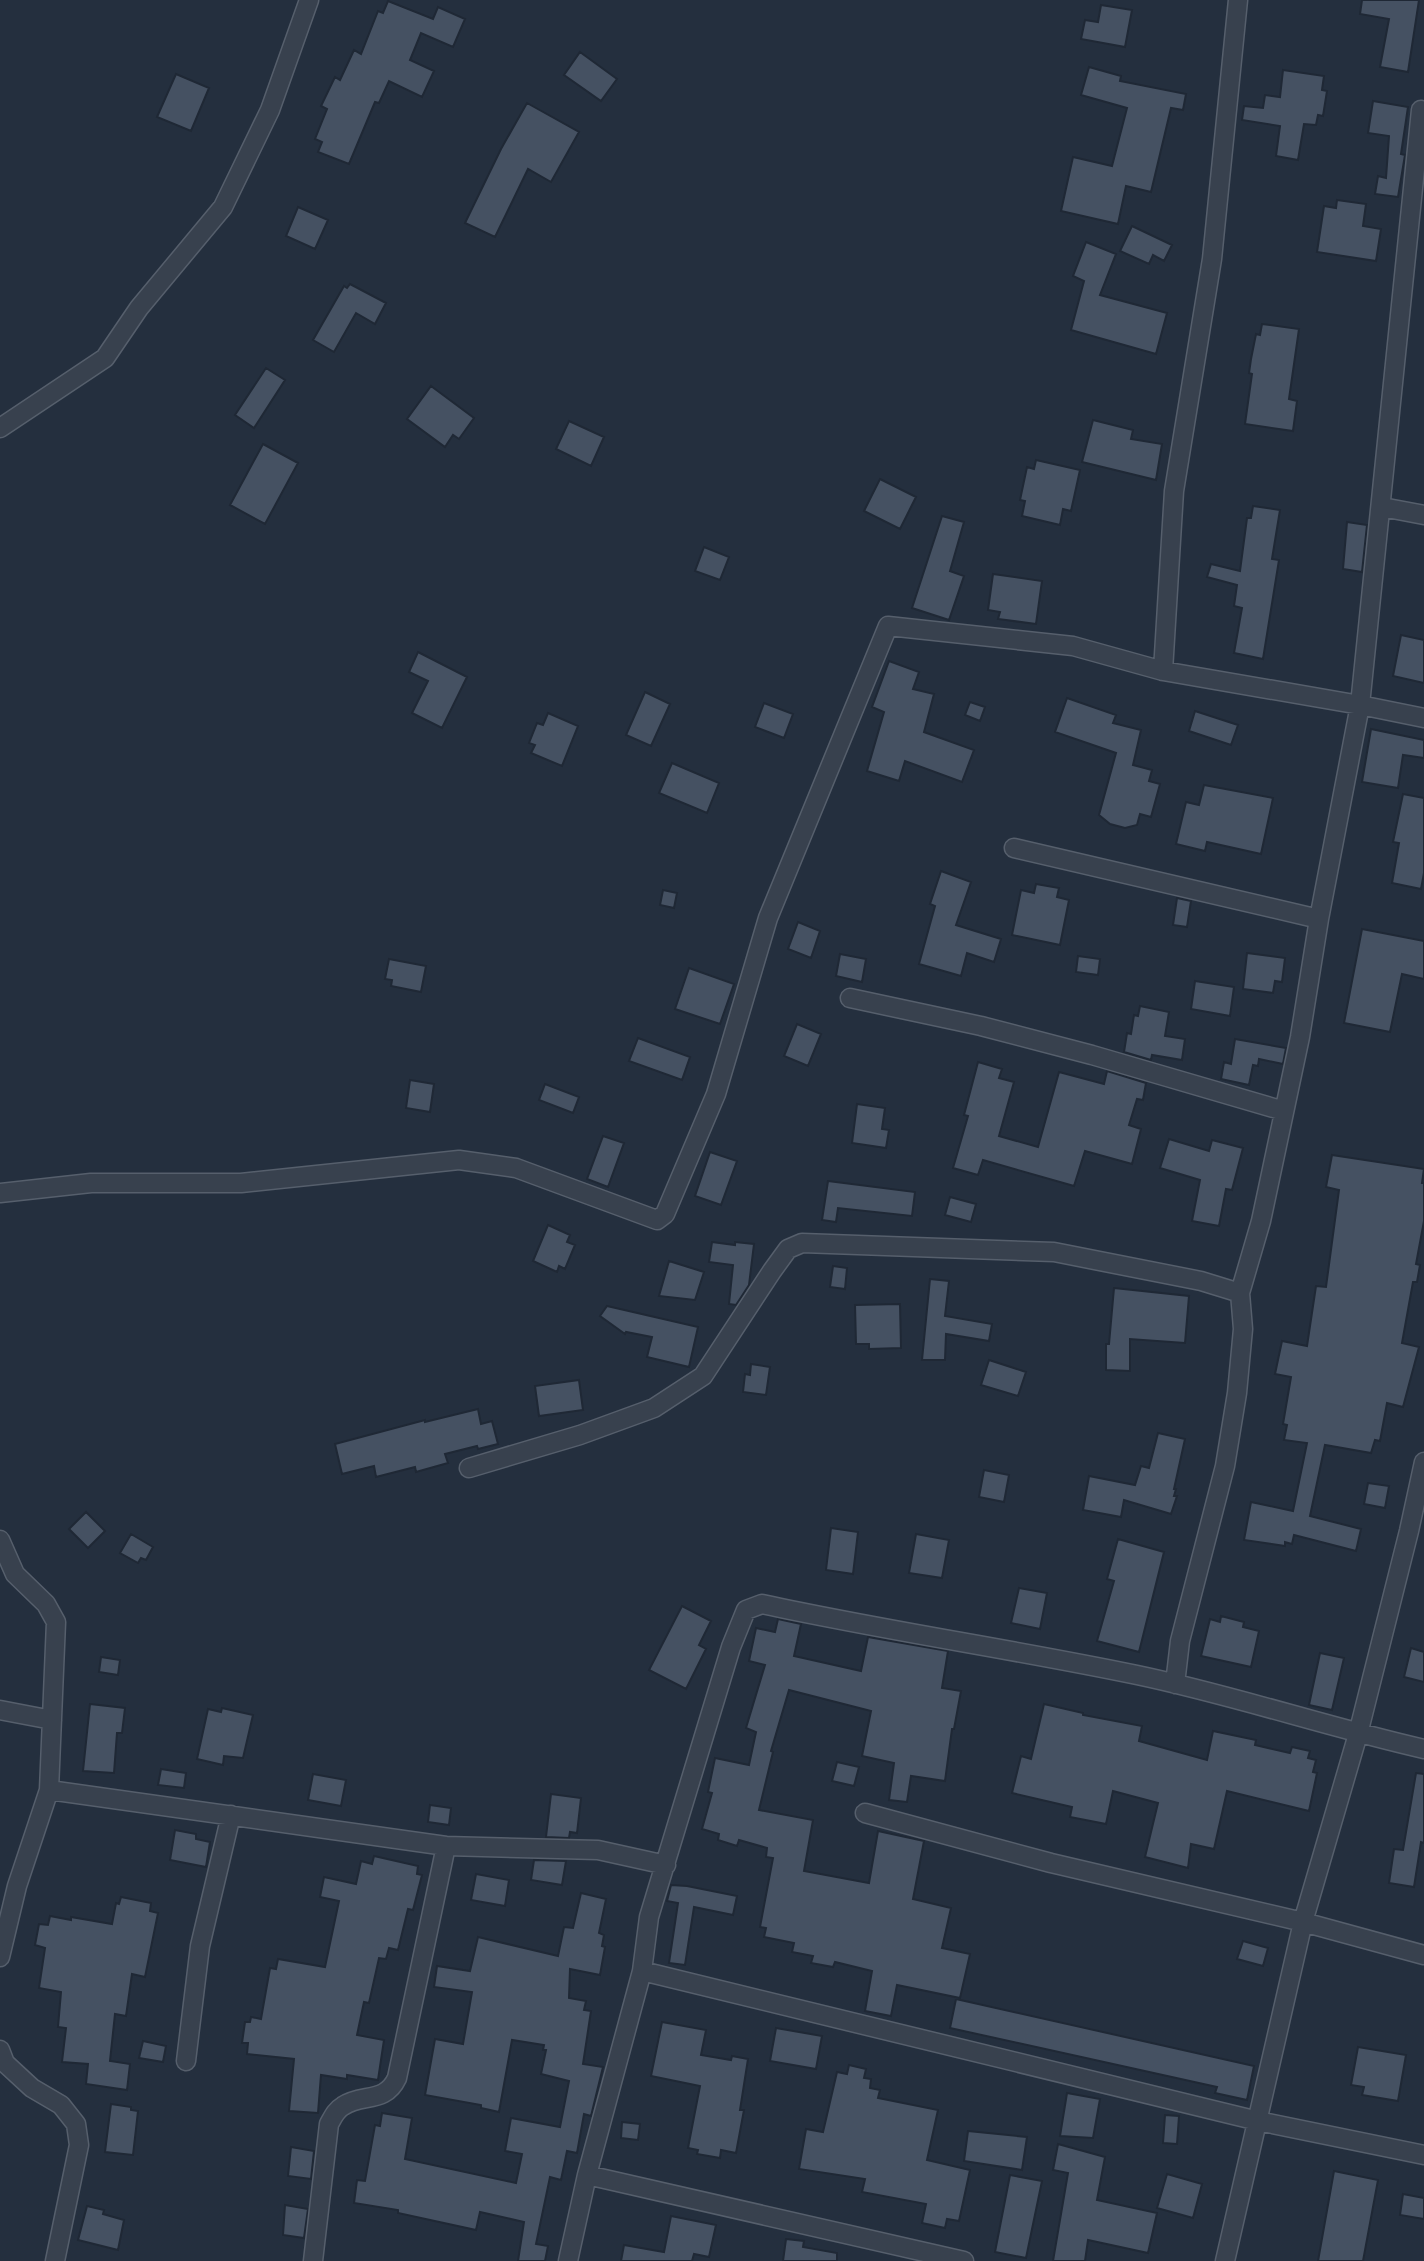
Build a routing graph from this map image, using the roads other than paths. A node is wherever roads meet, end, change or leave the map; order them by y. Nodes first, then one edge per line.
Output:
1 (309, 0) edge
2 (1238, 0) edge
3 (1421, 110) dead end
4 (0, 428) edge
5 (1382, 507) junction
6 (1424, 514) edge
7 (1163, 671) junction
8 (1360, 705) junction
9 (1424, 718) edge
10 (1014, 848) dead end
11 (1319, 919) junction
12 (850, 998) dead end
13 (1284, 1111) junction
14 (0, 1193) edge
15 (1240, 1293) junction
16 (1424, 1462) edge
17 (469, 1468) dead end
18 (1417, 1533) edge
19 (0, 1540) edge
20 (1175, 1684) junction
21 (0, 1710) edge
22 (52, 1720) junction
23 (1358, 1734) junction
24 (1424, 1749) edge
25 (49, 1790) junction
26 (864, 1813) dead end
27 (231, 1815) junction
28 (446, 1846) junction
29 (666, 1865) junction
30 (1303, 1923) junction
31 (1424, 1955) edge
32 (0, 1957) edge
33 (642, 1971) junction
34 (0, 2050) edge
35 (186, 2061) dead end
36 (1258, 2121) junction
37 (1424, 2155) edge
38 (587, 2175) junction
39 (55, 2261) edge
40 (313, 2261) edge
41 (568, 2261) edge
42 (964, 2261) edge
43 (1225, 2261) edge

1 - 4 street
2 - 7 street
3 - 5 street
5 - 6 street
5 - 8 street
7 - 8 street
7 - 14 street
8 - 9 street
8 - 11 street
10 - 11 street
11 - 13 street
12 - 13 street
13 - 15 street
15 - 17 street
15 - 20 street
16 - 18 street
18 - 23 street
19 - 22 street
20 - 23 street
20 - 29 street
21 - 22 street
22 - 25 street
23 - 24 street
23 - 30 street
25 - 27 street
25 - 32 street
26 - 30 street
27 - 28 street
27 - 35 street
28 - 29 street
28 - 40 street
29 - 33 street
30 - 31 street
30 - 36 street
33 - 36 street
33 - 38 street
34 - 39 street
36 - 37 street
36 - 43 street
38 - 41 street
38 - 42 street

